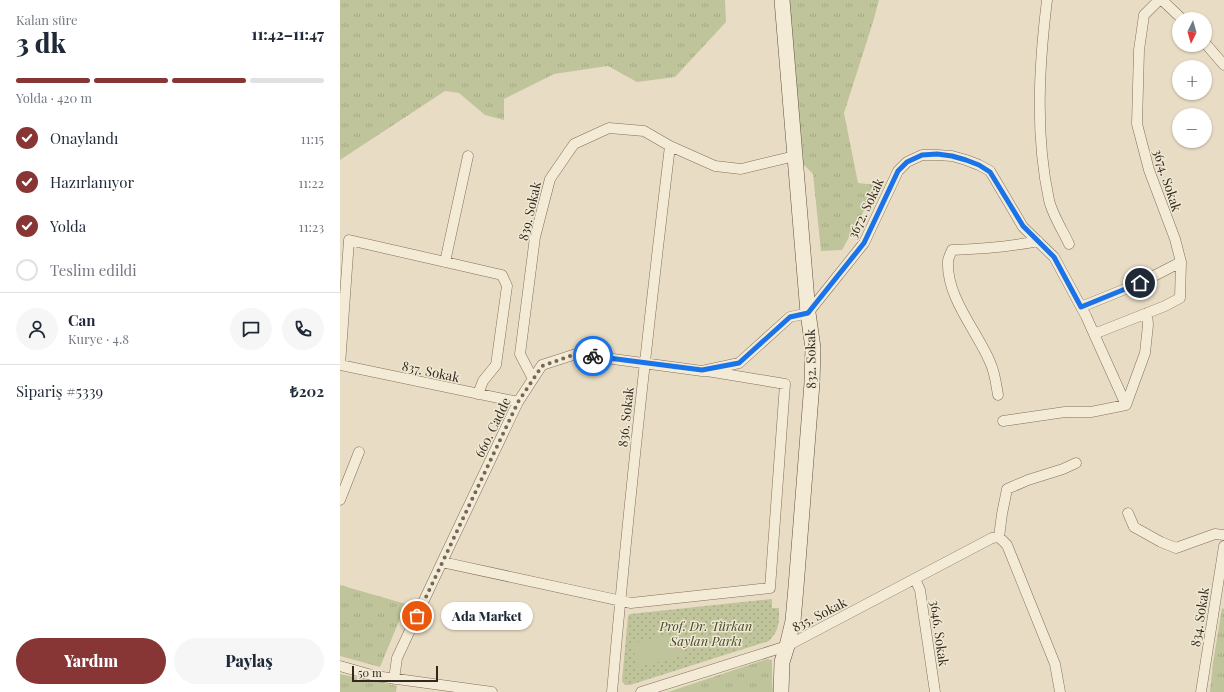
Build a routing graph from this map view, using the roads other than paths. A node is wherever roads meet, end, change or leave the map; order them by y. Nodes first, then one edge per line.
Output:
1 (782, 0) edge
2 (1047, 0) edge
3 (1159, 0) edge
4 (1162, 0) edge
5 (1175, 12) edge
6 (1212, 51) edge
7 (1224, 64) edge
8 (670, 146) junction
9 (468, 156) dead end
10 (795, 156) junction
11 (1038, 241) junction
12 (1069, 244) dead end
13 (445, 262) junction
14 (1181, 262) junction
15 (1081, 307) junction
16 (808, 313) junction
17 (1147, 313) junction
18 (1094, 334) junction
19 (644, 362) junction
20 (340, 366) edge
21 (702, 370) junction
22 (533, 379) junction
23 (478, 394) junction
24 (998, 395) dead end
25 (518, 402) junction
26 (1126, 405) junction
27 (1003, 421) dead end
28 (360, 452) dead end
29 (1076, 463) dead end
30 (340, 500) edge
31 (1128, 513) dead end
32 (1224, 535) edge
33 (999, 537) junction
34 (1224, 546) edge
35 (442, 562) junction
36 (1221, 576) edge
37 (915, 579) junction
38 (619, 601) junction
39 (787, 646) junction
40 (764, 653) junction
41 (782, 662) junction
42 (340, 666) edge
43 (394, 679) junction
44 (492, 692) edge
45 (612, 692) edge
46 (641, 692) edge
47 (781, 692) edge
48 (935, 692) edge
49 (1060, 692) edge
50 (1201, 692) edge

1 - 10 street, 832. Sokak
2 - 12 street
3 - 14 street, 3674. Sokak
4 - 5 street
6 - 7 street
8 - 10 street, 839. Sokak
8 - 19 street, 836. Sokak
8 - 22 street, 839. Sokak
9 - 13 street
10 - 16 street, 832. Sokak
11 - 15 street, 3672. Sokak
11 - 16 street, 3672. Sokak
11 - 24 street
13 - 20 street
13 - 23 street
14 - 15 street
14 - 17 street, 3674. Sokak
15 - 18 street, 3672. Sokak
16 - 21 street, 660. Cadde
16 - 39 street, 832. Sokak
17 - 18 street
17 - 26 street
18 - 26 street, 3672. Sokak
19 - 21 street, 660. Cadde
19 - 22 street, 660. Cadde
19 - 38 street, 836. Sokak
20 - 23 street, 837. Sokak
21 - 38 street
22 - 25 street, 660. Cadde
23 - 25 street, 837. Sokak
25 - 35 street, 660. Cadde
26 - 27 street
28 - 30 street
29 - 33 street
31 - 32 street
33 - 37 street, 835. Sokak
33 - 49 street
34 - 36 street, 834. Sokak
35 - 38 street
35 - 43 street, 660. Cadde
36 - 50 street, 834. Sokak
37 - 39 street, 835. Sokak
37 - 48 street, 3646. Sokak
38 - 45 street, 836. Sokak
39 - 40 street, 835. Sokak
39 - 41 street, 832. Sokak
40 - 41 street
40 - 46 street, 835. Sokak
41 - 47 street, 832. Sokak
42 - 43 street
43 - 44 street

